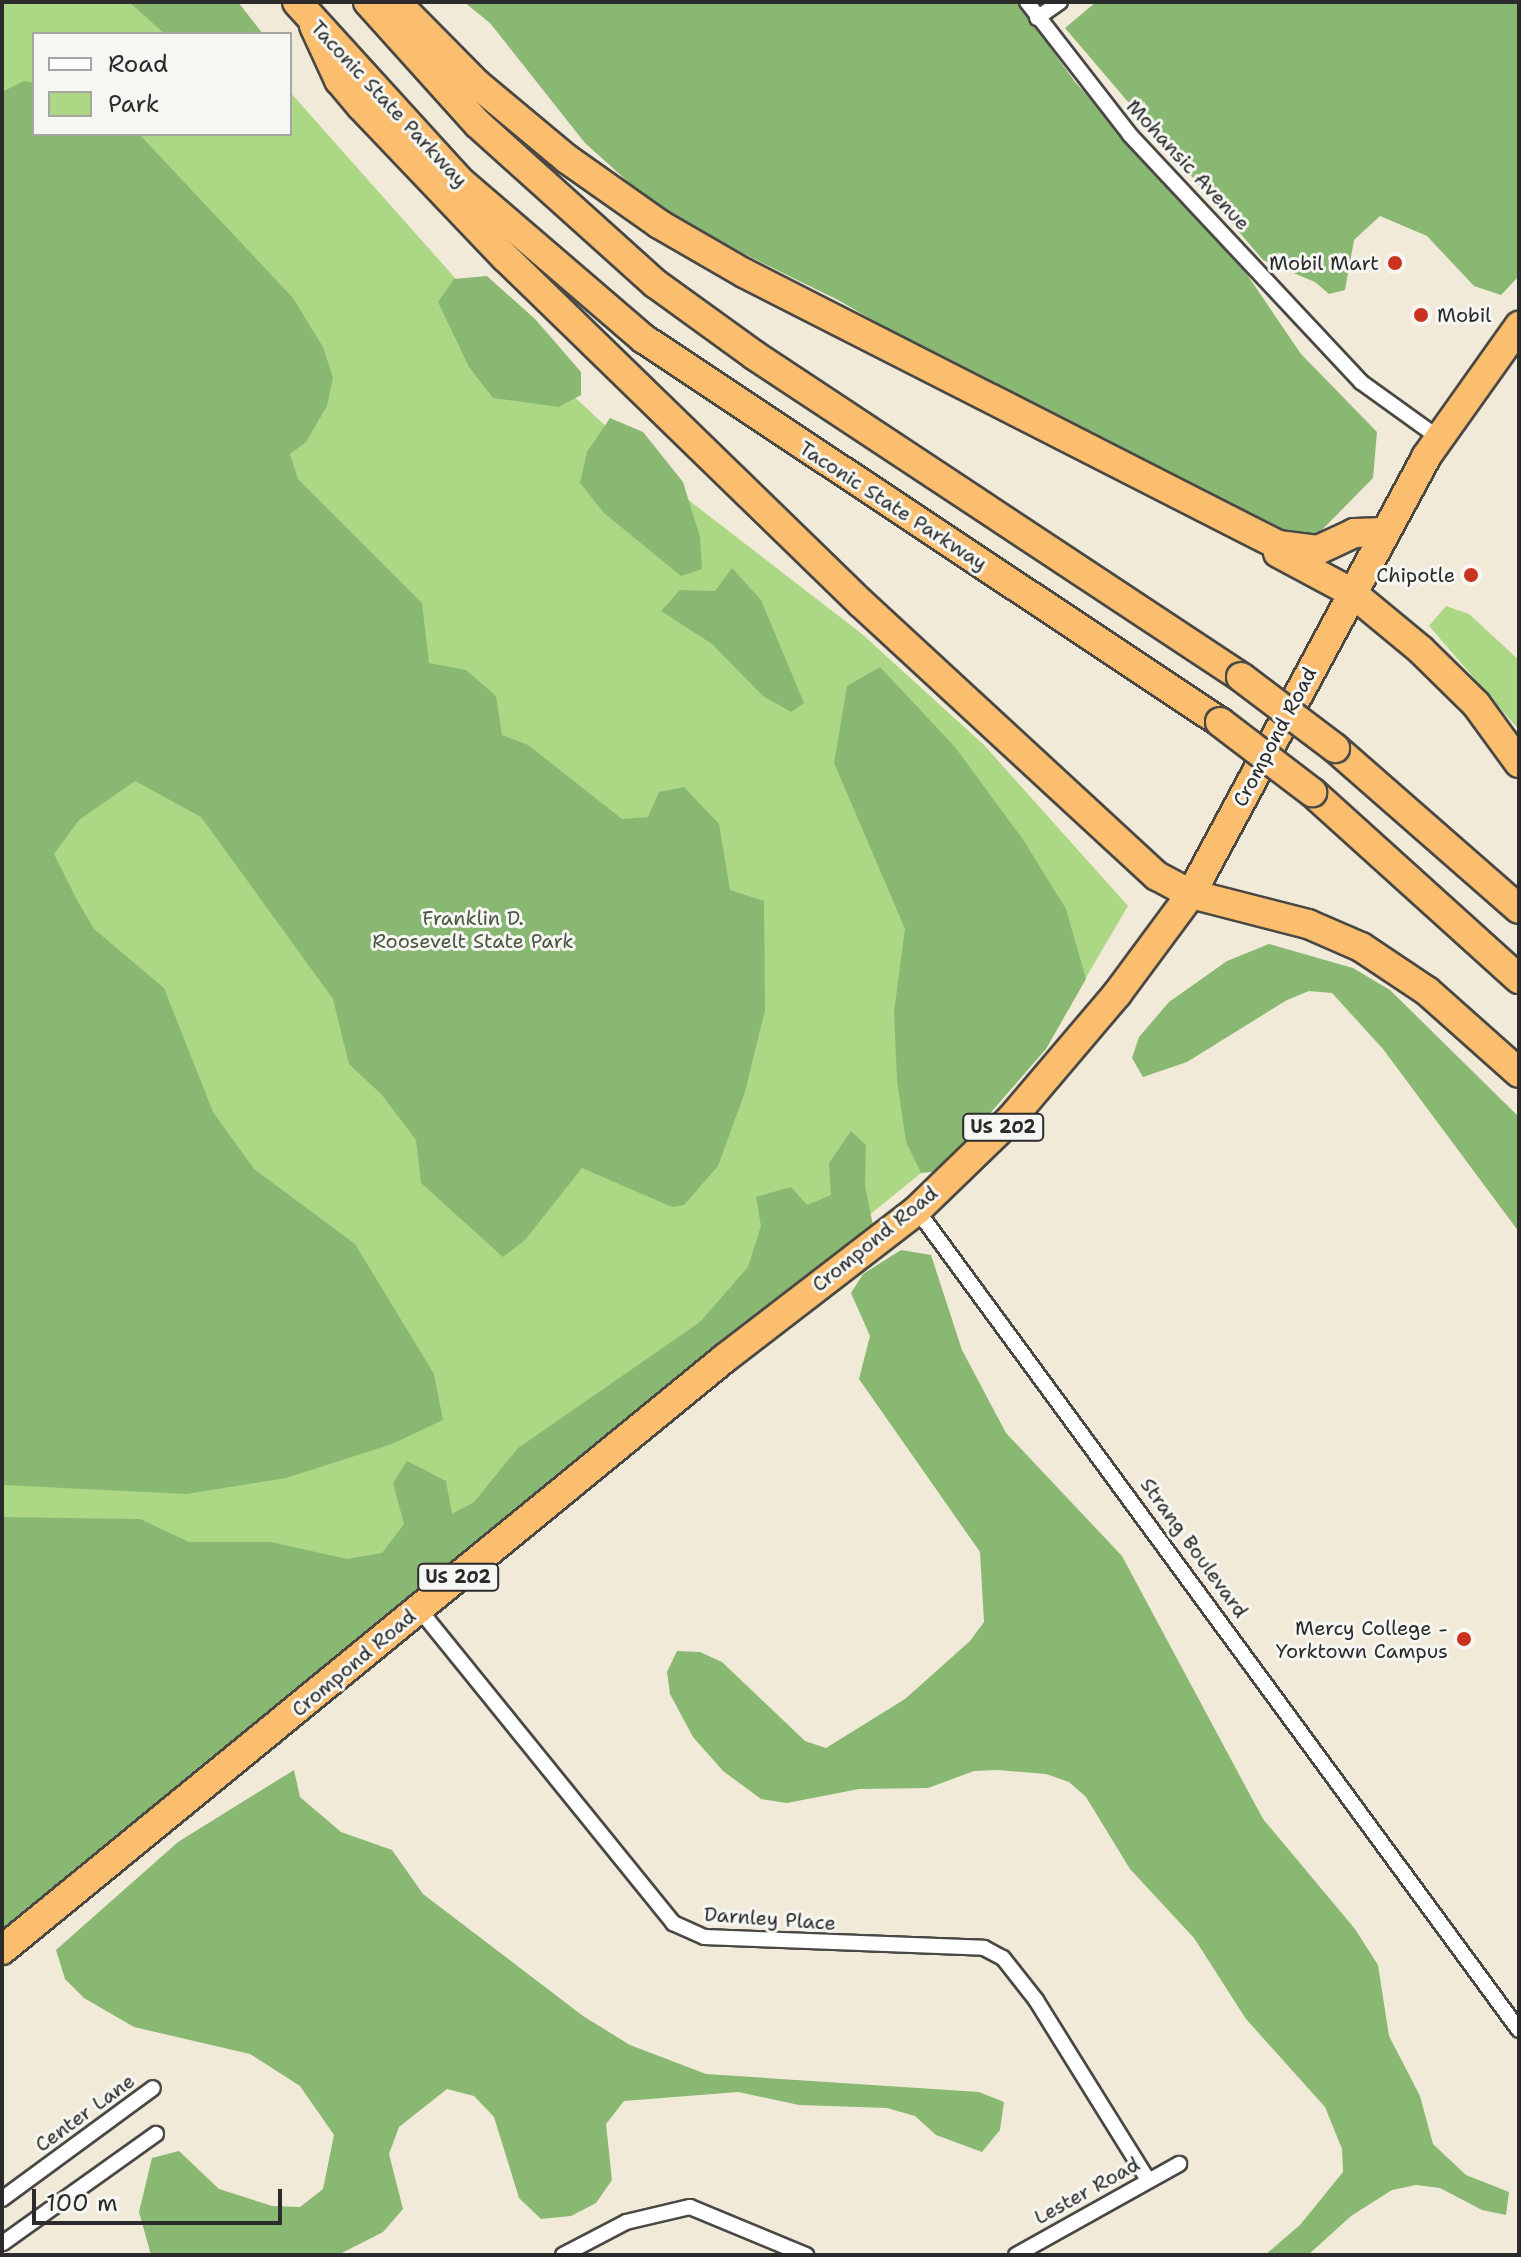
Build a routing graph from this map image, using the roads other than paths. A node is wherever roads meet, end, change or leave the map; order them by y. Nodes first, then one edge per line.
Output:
1 (297, 2) edge
2 (368, 2) edge
3 (396, 2) edge
4 (1027, 2) edge
5 (1060, 2) edge
6 (1037, 18) junction
7 (314, 26) junction
8 (1519, 326) edge
9 (1439, 438) junction
10 (1208, 512) junction
11 (1385, 532) junction
12 (1351, 592) junction
13 (1519, 763) edge
14 (1191, 894) junction
15 (1519, 909) edge
16 (1519, 979) edge
17 (1519, 1073) edge
18 (917, 1210) junction
19 (419, 1609) junction
20 (2, 1950) edge
21 (1519, 2030) edge
22 (153, 2088) dead end
23 (156, 2134) dead end
24 (1179, 2164) dead end
25 (1148, 2180) junction
26 (2, 2199) edge
27 (2, 2243) edge
28 (11, 2255) edge
29 (563, 2255) edge
30 (806, 2255) edge
31 (1016, 2255) edge

1 - 7 highway, Taconic State Parkway
2 - 15 highway, bridge
3 - 10 highway
4 - 6 street, Mohansic Avenue
5 - 6 street
6 - 9 street, Mohansic Avenue
7 - 14 highway
7 - 16 highway, Taconic State Parkway, bridge
8 - 9 highway, Crompond Road / US 202
9 - 11 highway, Crompond Road / US 202
10 - 11 highway
10 - 12 highway
11 - 12 highway, Crompond Road / US 202
12 - 13 highway
12 - 14 highway, Crompond Road / US 202
14 - 17 highway
14 - 18 highway, Crompond Road / US 202
18 - 19 highway, Crompond Road / US 202
18 - 21 street, Strang Boulevard
19 - 20 highway, Crompond Road / US 202
19 - 25 street, Darnley Place
22 - 26 street, Center Lane
23 - 27 street
24 - 25 street, Lester Road
25 - 31 street, Lester Road
27 - 28 street
29 - 30 street

